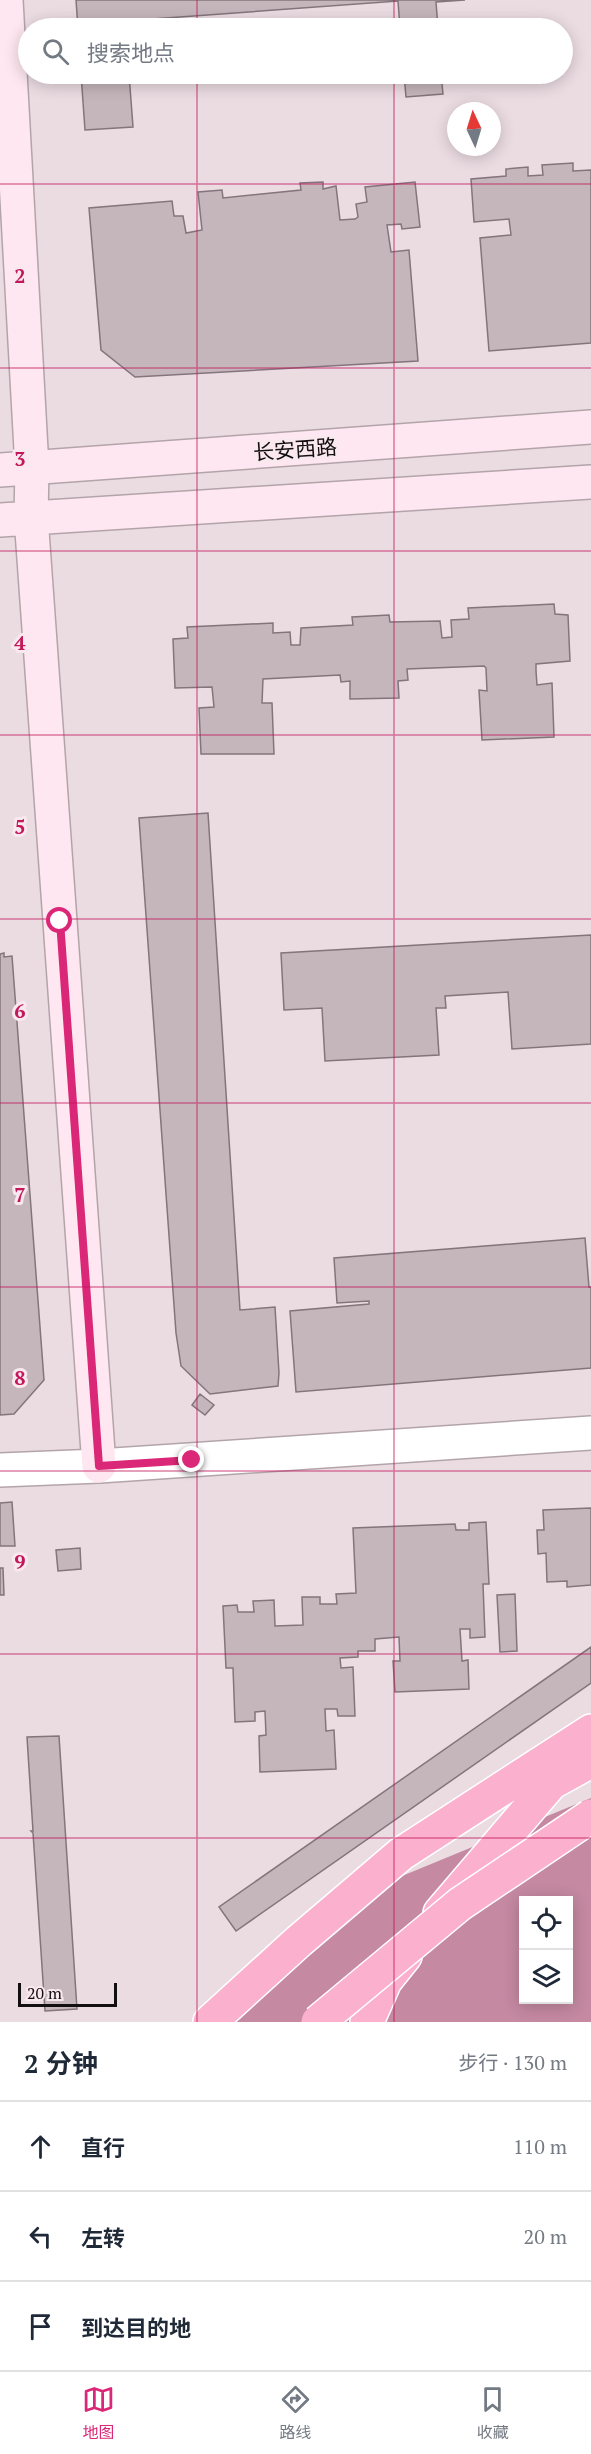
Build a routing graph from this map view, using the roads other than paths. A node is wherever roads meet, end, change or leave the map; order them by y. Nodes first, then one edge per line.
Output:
1 (6, 0) edge
2 (591, 428) edge
3 (32, 468) junction
4 (0, 470) edge
5 (591, 482) edge
6 (15, 519) edge
7 (591, 1433) edge
8 (99, 1466) junction
9 (0, 1470) edge
10 (591, 1731) edge
11 (591, 1761) edge
12 (591, 1816) edge
13 (210, 2022) edge
14 (318, 2022) edge
15 (367, 2022) edge

1 - 3 street
2 - 3 street, 长安西路
3 - 4 street, 长安西路
3 - 6 street
5 - 6 street
6 - 8 street
7 - 8 street
8 - 9 street
10 - 13 highway
11 - 15 highway, bridge
12 - 14 highway, bridge

